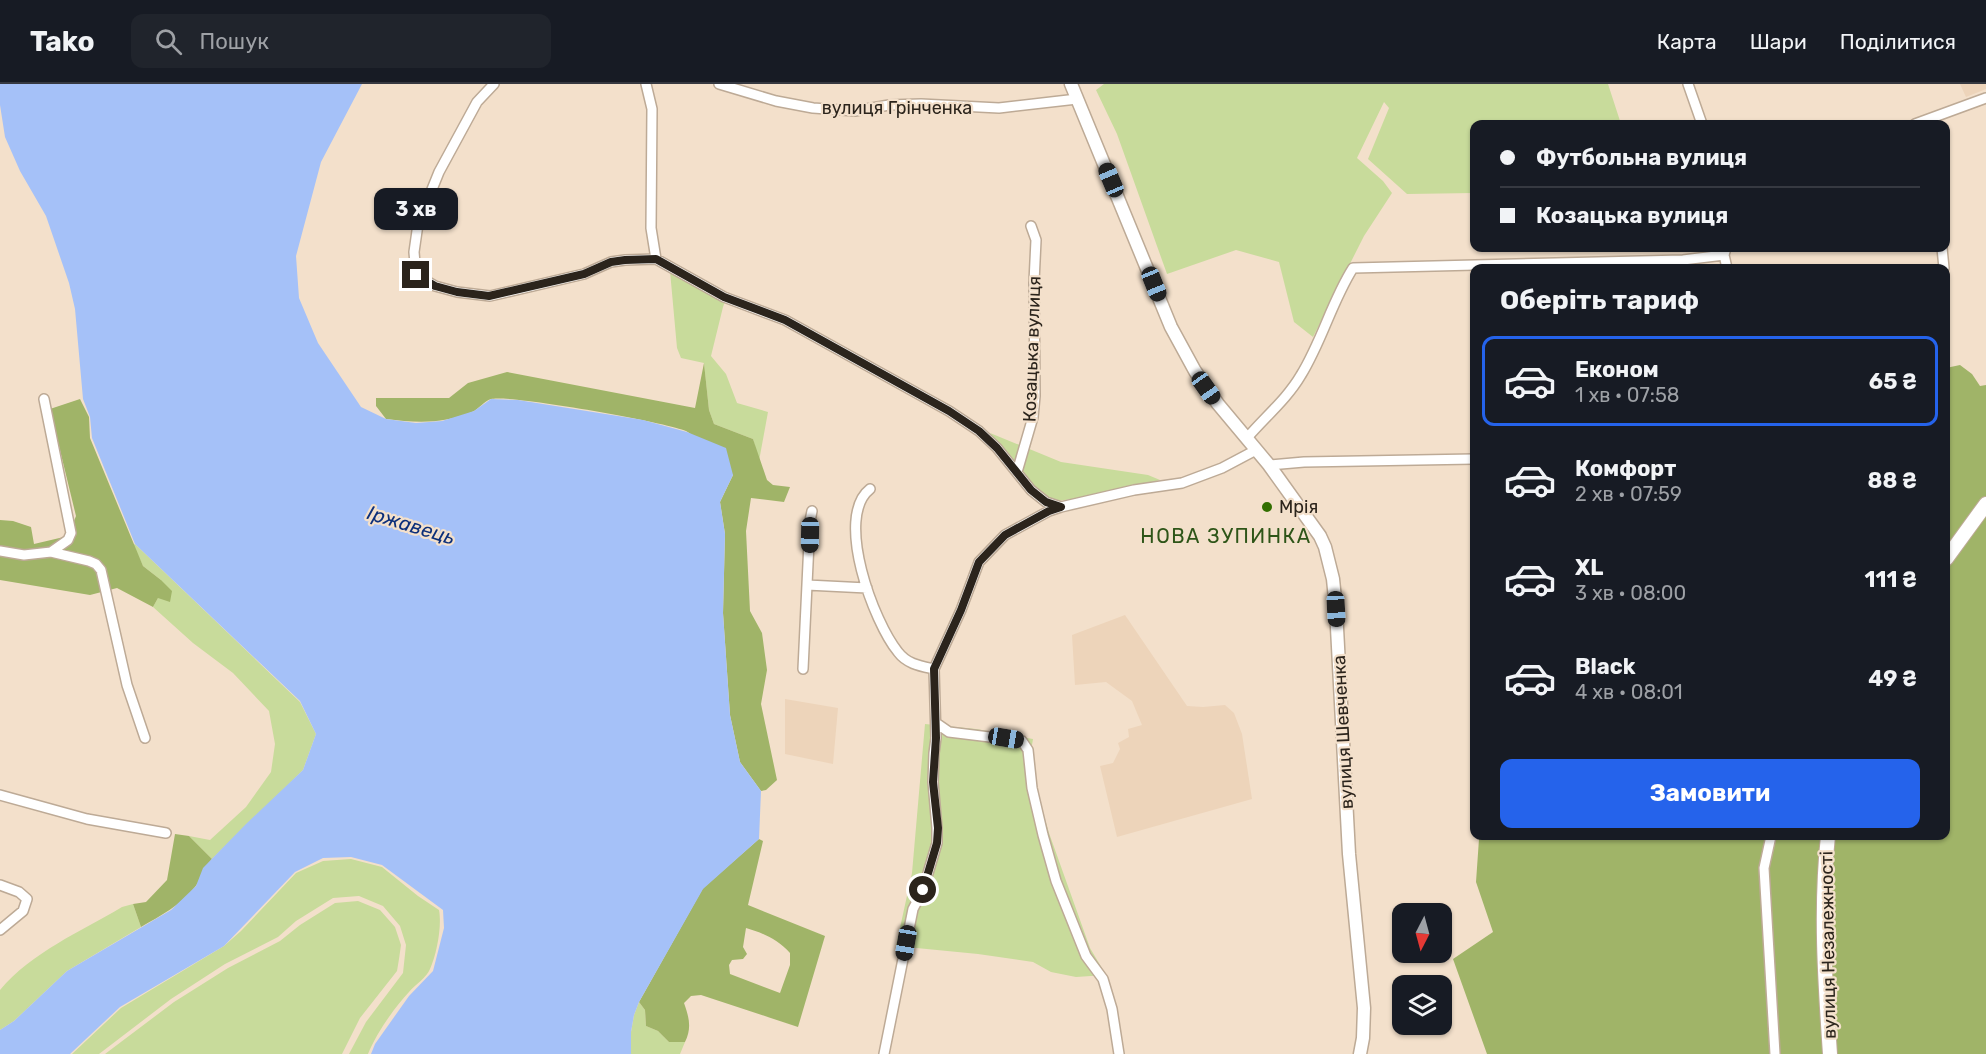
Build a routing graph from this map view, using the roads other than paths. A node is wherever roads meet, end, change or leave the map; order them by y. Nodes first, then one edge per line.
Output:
1 (494, 84) edge
2 (646, 84) edge
3 (719, 84) edge
4 (1071, 84) edge
5 (1688, 84) edge
6 (1986, 98) edge
7 (1077, 99) junction
8 (1701, 120) edge
9 (1929, 120) edge
10 (1031, 226) dead end
11 (1720, 252) edge
12 (656, 259) junction
13 (1518, 264) edge
14 (1470, 265) edge
15 (44, 399) dead end
16 (1247, 438) junction
17 (1256, 450) junction
18 (1470, 459) edge
19 (1269, 465) junction
20 (1017, 472) junction
21 (870, 489) dead end
22 (1986, 504) edge
23 (1061, 507) junction
24 (812, 511) dead end
25 (0, 551) edge
26 (51, 552) junction
27 (1950, 554) edge
28 (807, 585) junction
29 (867, 588) junction
30 (803, 669) dead end
31 (934, 669) junction
32 (936, 723) junction
33 (145, 738) dead end
34 (0, 795) edge
35 (166, 833) dead end
36 (1770, 840) edge
37 (1828, 840) edge
38 (0, 885) edge
39 (0, 930) edge
40 (884, 1054) edge
41 (1119, 1054) edge
42 (1360, 1054) edge
43 (1775, 1054) edge
44 (1830, 1054) edge

1 - 12 street
2 - 12 street
3 - 7 street, вулиця Грінченка
4 - 7 street, вулиця Шевченка
5 - 8 street
6 - 9 street
7 - 16 street, вулиця Шевченка
10 - 20 street, Козацька вулиця
11 - 13 street
12 - 20 street
14 - 16 street
15 - 26 street
16 - 17 street, вулиця Шевченка
17 - 19 street, вулиця Шевченка
17 - 23 street
18 - 19 street
19 - 42 street, вулиця Шевченка
20 - 23 street
21 - 29 street
22 - 27 main road
23 - 31 street
24 - 28 street
25 - 26 street
26 - 33 street
28 - 29 street
28 - 30 street
29 - 31 street
31 - 32 street
32 - 40 street
32 - 41 street
34 - 35 street
36 - 43 street
37 - 44 main road, вулиця Незалежності
38 - 39 street

